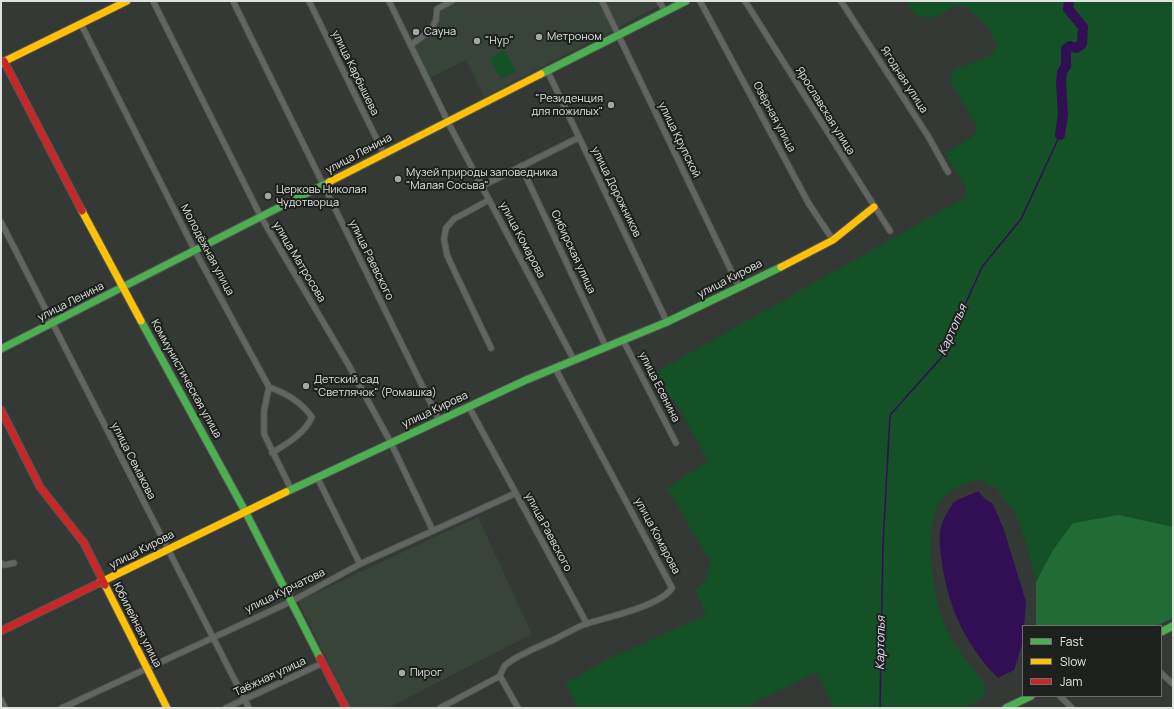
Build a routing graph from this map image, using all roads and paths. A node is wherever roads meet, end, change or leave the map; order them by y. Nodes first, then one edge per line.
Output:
1 (127, 1) edge
2 (153, 1) edge
3 (233, 1) edge
4 (309, 1) edge
5 (389, 1) edge
6 (452, 1) edge
7 (602, 1) edge
8 (659, 1) edge
9 (686, 1) edge
10 (700, 1) edge
11 (745, 1) edge
12 (841, 1) edge
13 (665, 11) junction
14 (81, 24) junction
15 (618, 35) junction
16 (411, 45) junction
17 (3, 62) edge
18 (547, 70) junction
19 (448, 120) junction
20 (578, 138) junction
21 (384, 154) junction
22 (521, 166) junction
23 (948, 172) dead end
24 (323, 185) junction
25 (482, 186) junction
26 (489, 200) junction
27 (874, 207) junction
28 (261, 217) junction
29 (1, 222) edge
30 (890, 231) dead end
31 (833, 240) junction
32 (195, 251) junction
33 (739, 287) junction
34 (123, 288) junction
35 (666, 322) junction
36 (52, 323) junction
37 (623, 340) junction
38 (606, 347) junction
39 (491, 348) dead end
40 (1, 349) edge
41 (574, 360) junction
42 (555, 368) junction
43 (269, 387) junction
44 (470, 407) junction
45 (1, 410) edge
46 (440, 420) junction
47 (391, 442) junction
48 (676, 443) dead end
49 (272, 453) junction
50 (317, 477) junction
51 (291, 489) junction
52 (516, 494) junction
53 (245, 511) junction
54 (433, 531) junction
55 (167, 549) junction
56 (1, 563) edge
57 (14, 563) dead end
58 (360, 564) junction
59 (103, 581) junction
60 (292, 601) junction
61 (587, 624) junction
62 (1173, 626) edge
63 (1, 631) edge
64 (1162, 632) edge
65 (214, 636) junction
66 (323, 663) junction
67 (146, 668) junction
68 (1162, 674) edge
69 (500, 676) junction
70 (1173, 684) edge
71 (1029, 697) edge
72 (1061, 697) edge
73 (1, 700) edge
74 (245, 700) junction
75 (5, 708) edge
76 (62, 708) edge
77 (167, 708) edge
78 (226, 708) edge
79 (249, 708) edge
80 (346, 708) edge
81 (440, 708) edge
82 (518, 708) edge
83 (1006, 708) edge
84 (1072, 708) edge

1 - 14 street
2 - 28 street, улица Матросова
3 - 24 street, улица Раевского
4 - 21 street, улица Карбышева
5 - 16 street, улица Комарова
6 - 16 street
7 - 15 street, улица Крупской
8 - 13 street
9 - 13 street, улица Ленина
10 - 31 street, Озёрная улица
11 - 27 street, Ярославская улица
12 - 23 street, Ягодная улица
13 - 15 street, улица Ленина
14 - 17 street
14 - 32 street, Молодёжная улица
15 - 18 street, улица Ленина
15 - 33 street, улица Крупской
16 - 19 street, улица Комарова
17 - 34 street, Коммунистическая улица
18 - 19 street, улица Ленина
18 - 20 street, улица Дорожников
19 - 21 street, улица Ленина
19 - 25 street, улица Комарова
20 - 22 street
20 - 35 street, улица Дорожников
21 - 24 street, улица Ленина
22 - 25 street
22 - 38 street, Сибирская улица
24 - 28 street, улица Ленина
24 - 46 street, улица Раевского
25 - 26 street, улица Комарова
26 - 39 street
26 - 41 street, улица Комарова
27 - 30 street, Ярославская улица
27 - 31 street, улица Кирова
28 - 32 street, улица Ленина
28 - 47 street, улица Матросова
29 - 36 street, улица Семакова
31 - 33 street, улица Кирова
32 - 34 street, улица Ленина
32 - 43 street, Молодёжная улица
33 - 35 street, улица Кирова
34 - 36 street, улица Ленина
34 - 53 street, Коммунистическая улица
35 - 37 street, улица Кирова
36 - 40 street, улица Ленина
36 - 55 street, улица Семакова
37 - 38 street, улица Кирова
37 - 48 street, улица Есенина
38 - 41 street, улица Кирова
41 - 42 street, улица Кирова
42 - 44 street, улица Кирова
42 - 61 street, улица Комарова
43 - 49 street
43 - 49 street
44 - 46 street, улица Кирова
44 - 52 street, улица Раевского
45 - 59 street, Юбилейная улица
46 - 47 street, улица Кирова
47 - 50 street, улица Кирова
47 - 54 street, улица Матросова
49 - 51 street
50 - 51 street, улица Кирова
50 - 58 street
51 - 53 street, улица Кирова
52 - 54 street, улица Курчатова
52 - 61 street, улица Раевского
53 - 55 street, улица Кирова
53 - 60 street, Коммунистическая улица
54 - 58 street, улица Курчатова
55 - 59 street, улица Кирова
55 - 65 street, улица Семакова
56 - 57 street
58 - 60 street, улица Курчатова
59 - 63 street, улица Кирова
59 - 67 street, Юбилейная улица
60 - 65 street, улица Курчатова
60 - 66 street, Коммунистическая улица
61 - 69 street
62 - 64 street
65 - 67 street, улица Курчатова
65 - 74 street, улица Семакова
66 - 74 street, Таёжная улица
66 - 80 street, Коммунистическая улица
67 - 76 street, улица Курчатова
67 - 77 street, Юбилейная улица
68 - 70 street
69 - 81 street
69 - 82 street
71 - 83 street
72 - 84 street
73 - 75 street
74 - 78 street, Таёжная улица
74 - 79 street, улица Семакова

